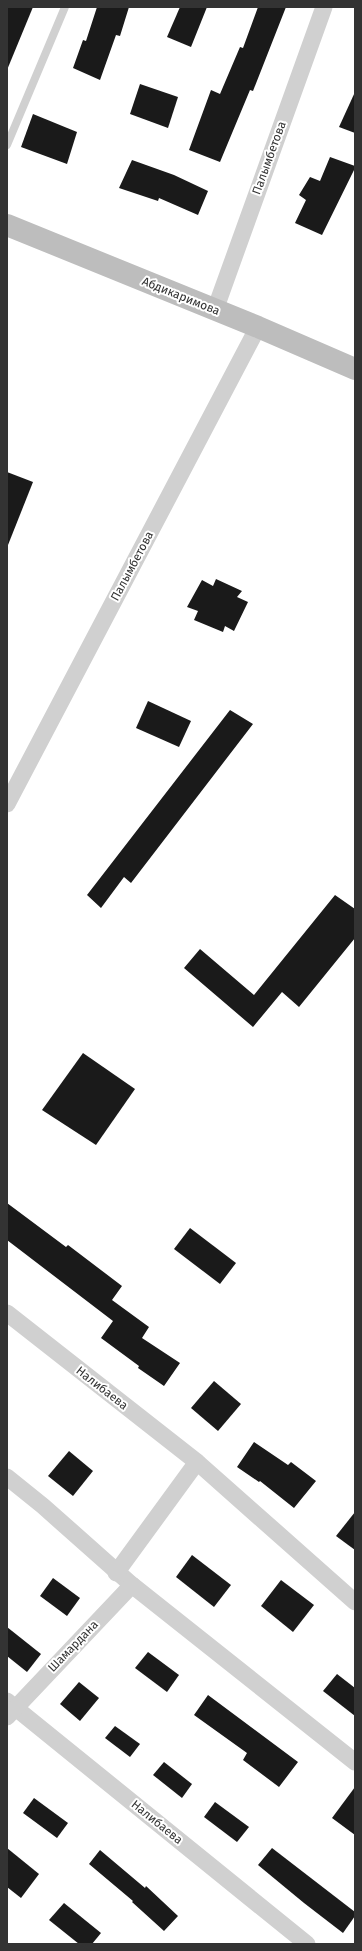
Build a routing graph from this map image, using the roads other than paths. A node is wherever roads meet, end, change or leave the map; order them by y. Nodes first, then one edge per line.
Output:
1 (65, 7) edge
2 (324, 7) edge
3 (9, 135) edge
4 (7, 145) edge
5 (7, 225) edge
6 (215, 310) junction
7 (258, 327) junction
8 (355, 369) edge
9 (11, 787) edge
10 (7, 804) edge
11 (7, 1313) edge
12 (197, 1462) junction
13 (7, 1477) edge
14 (116, 1572) junction
15 (132, 1586) junction
16 (355, 1602) edge
17 (10, 1708) edge
18 (355, 1762) edge
19 (307, 1944) edge

1 - 3 lane
2 - 6 street, Палымбетова
3 - 4 lane
5 - 6 main road, Абдикаримова
6 - 7 main road, Абдикаримова
7 - 8 main road, Абдикаримова
7 - 9 street, Палымбетова
9 - 10 street, Палымбетова
11 - 12 street, Налибаева
12 - 14 street
12 - 16 street, Налибаева
13 - 14 street
14 - 15 street
15 - 17 street, Шамардана
15 - 18 street
17 - 19 street, Налибаева

